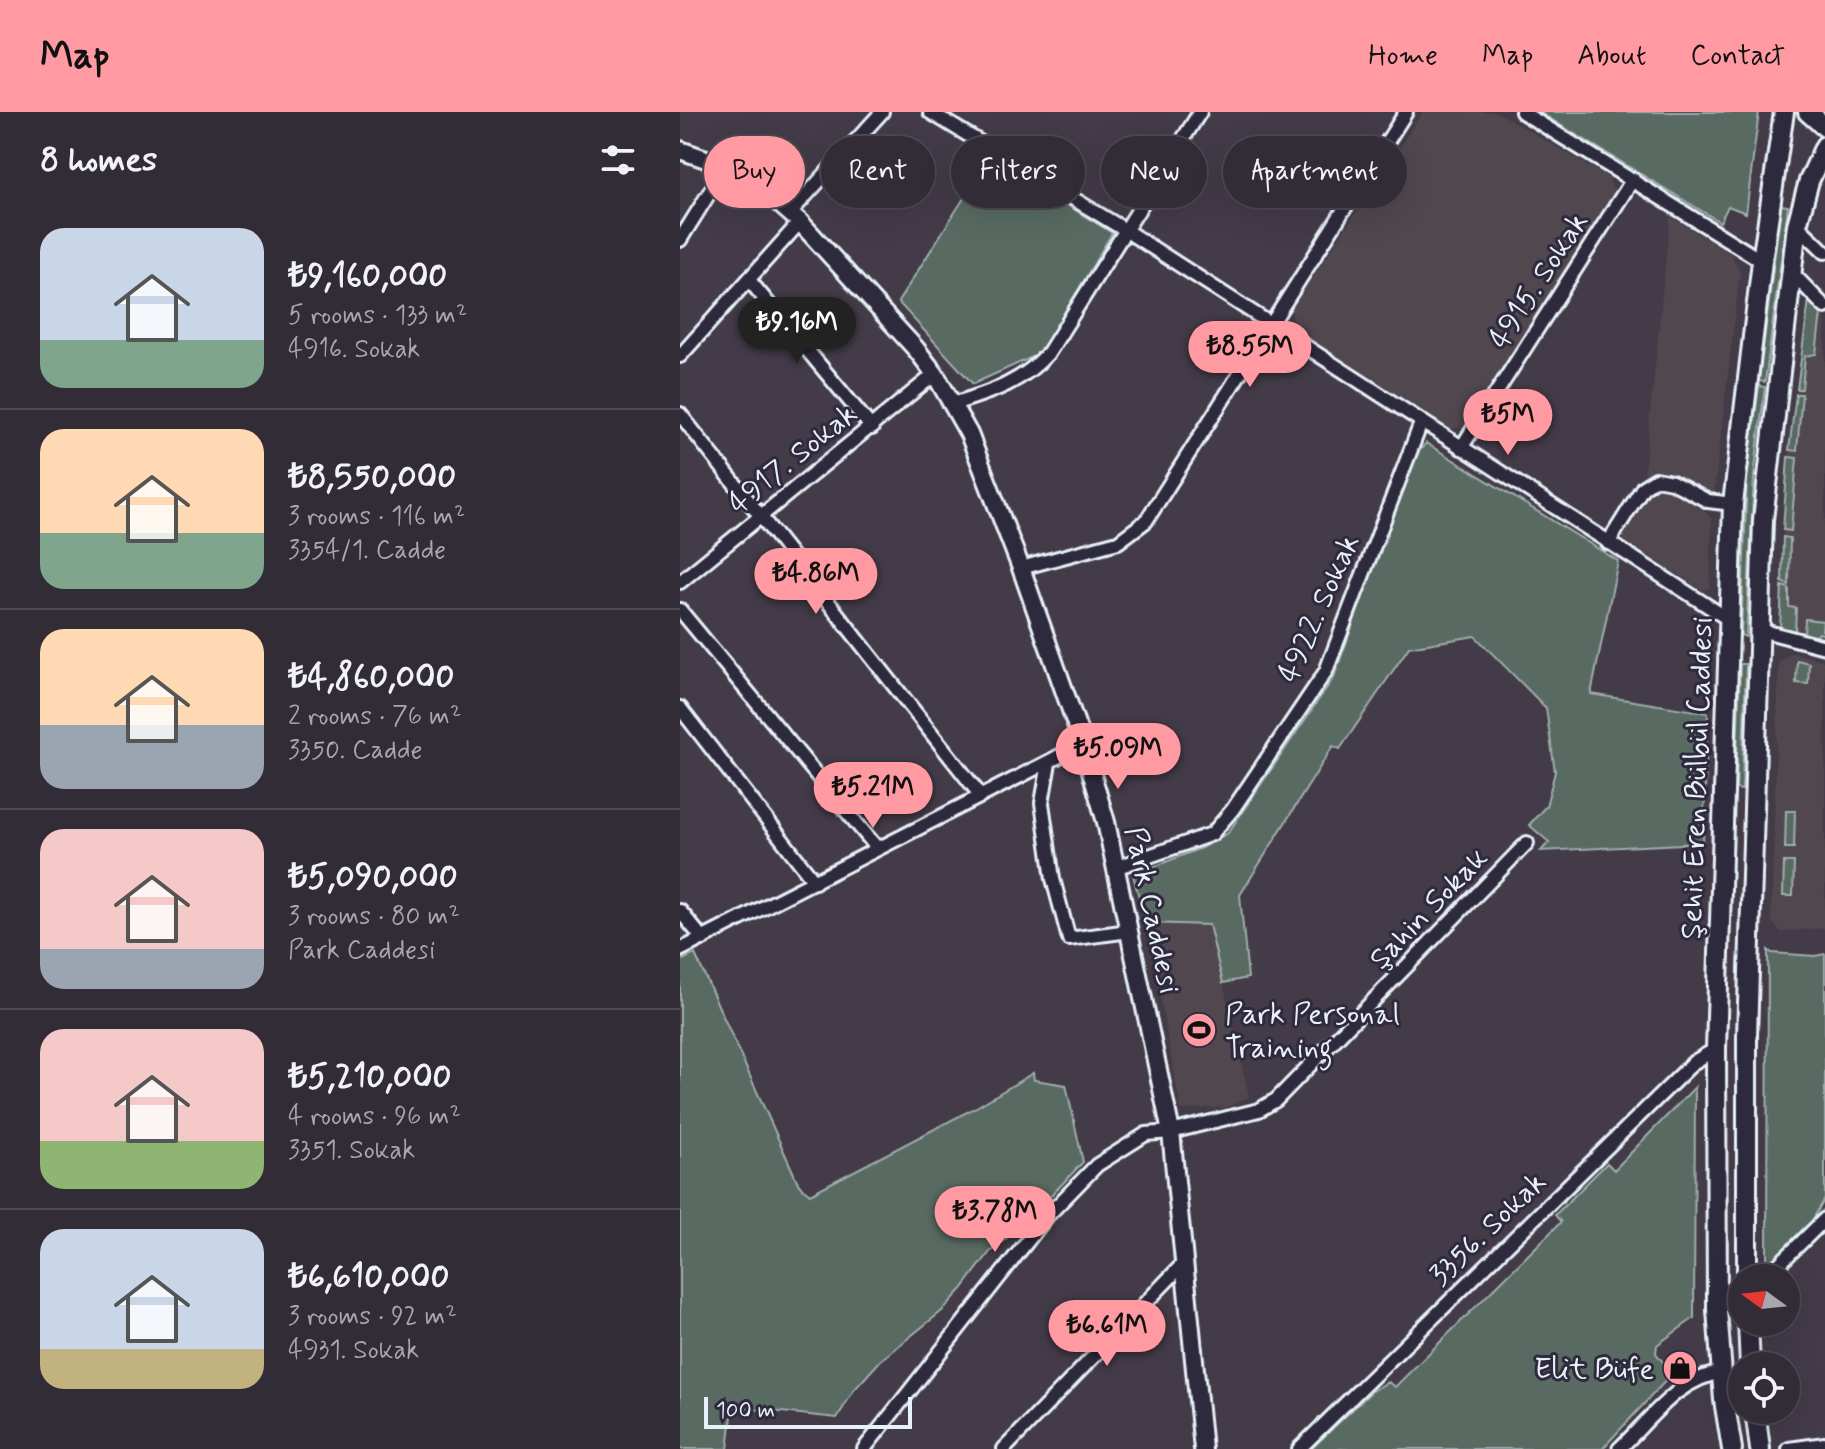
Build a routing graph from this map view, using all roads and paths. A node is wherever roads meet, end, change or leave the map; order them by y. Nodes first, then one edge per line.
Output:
1 (882, 112) edge
2 (930, 112) edge
3 (1200, 112) edge
4 (1406, 112) edge
5 (1522, 112) edge
6 (1784, 112) edge
7 (1808, 112) edge
8 (1825, 127) edge
9 (1825, 146) edge
10 (680, 150) edge
11 (704, 158) edge
12 (1633, 179) junction
13 (704, 201) edge
14 (783, 208) edge
15 (795, 218) junction
16 (1797, 225) junction
17 (1125, 230) junction
18 (680, 240) edge
19 (1825, 252) edge
20 (1762, 261) junction
21 (1791, 272) junction
22 (749, 280) junction
23 (1825, 307) edge
24 (1268, 325) junction
25 (680, 356) edge
26 (935, 374) junction
27 (953, 404) junction
28 (680, 414) edge
29 (1421, 423) junction
30 (872, 428) junction
31 (1461, 448) junction
32 (1733, 504) junction
33 (761, 517) junction
34 (1608, 543) junction
35 (1021, 568) junction
36 (680, 582) edge
37 (680, 610) edge
38 (1728, 619) junction
39 (1760, 630) junction
40 (1825, 647) edge
41 (680, 708) edge
42 (1083, 744) junction
43 (1049, 763) junction
44 (981, 796) junction
45 (1722, 822) junction
46 (1753, 823) junction
47 (1527, 843) dead end
48 (877, 848) junction
49 (1115, 868) junction
50 (815, 882) junction
51 (680, 911) edge
52 (1129, 931) junction
53 (703, 939) junction
54 (680, 950) edge
55 (1716, 1049) junction
56 (1171, 1132) junction
57 (1825, 1219) edge
58 (1184, 1263) junction
59 (1747, 1264) edge
60 (1779, 1264) edge
61 (1728, 1372) edge
62 (1721, 1373) junction
63 (1757, 1424) edge
64 (1825, 1444) edge
65 (864, 1449) edge
66 (1004, 1449) edge
67 (1203, 1449) edge
68 (1299, 1449) edge
69 (1619, 1449) edge
70 (1732, 1449) edge
71 (1760, 1449) edge
72 (1789, 1449) edge

1 - 15 street
2 - 17 street
3 - 17 street
4 - 24 street
5 - 12 street
6 - 20 main road, Şehit Eren Bülbül Caddesi
7 - 8 main road
9 - 16 main road, Şehit Eren Bülbül Caddesi
10 - 11 street, Park Caddesi
12 - 20 street
12 - 31 street, 4915. Sokak
13 - 18 street
14 - 15 street, Park Caddesi
15 - 22 street
15 - 26 street, Park Caddesi
16 - 19 street
16 - 21 main road, Şehit Eren Bülbül Caddesi
17 - 24 street
17 - 27 street
20 - 32 main road, Şehit Eren Bülbül Caddesi
21 - 23 street
21 - 39 main road, Şehit Eren Bülbül Caddesi
22 - 25 street
22 - 30 street
24 - 29 street
24 - 35 street
26 - 27 street, Park Caddesi
26 - 30 street, 4917. Sokak
27 - 35 street, Park Caddesi
28 - 33 street
29 - 31 street
29 - 49 street, 4922. Sokak
30 - 33 street, 4917. Sokak
31 - 34 street
32 - 34 street
32 - 38 main road, Şehit Eren Bülbül Caddesi
33 - 36 street, 4917. Sokak
33 - 44 street
34 - 38 street
35 - 42 street, Park Caddesi
37 - 48 street
38 - 45 main road, Şehit Eren Bülbül Caddesi
39 - 40 street
39 - 46 main road, Şehit Eren Bülbül Caddesi
41 - 50 street
42 - 43 street
42 - 49 street, Park Caddesi
43 - 44 street
43 - 52 street
44 - 48 street
45 - 46 main road
45 - 55 main road, Şehit Eren Bülbül Caddesi
46 - 59 main road, Şehit Eren Bülbül Caddesi
47 - 56 street, Şahin Sokak
48 - 50 street
49 - 52 street, Park Caddesi
50 - 53 street
51 - 53 street
52 - 56 street, Park Caddesi
53 - 54 street
55 - 62 main road, Şehit Eren Bülbül Caddesi
55 - 68 street, 3356. Sokak
56 - 58 street, Park Caddesi
56 - 65 street, Şahin Sokak
57 - 60 street
58 - 66 street
58 - 67 street, Park Caddesi
61 - 62 main road
62 - 69 street
62 - 70 main road, Şehit Eren Bülbül Caddesi
63 - 71 main road
64 - 72 street

